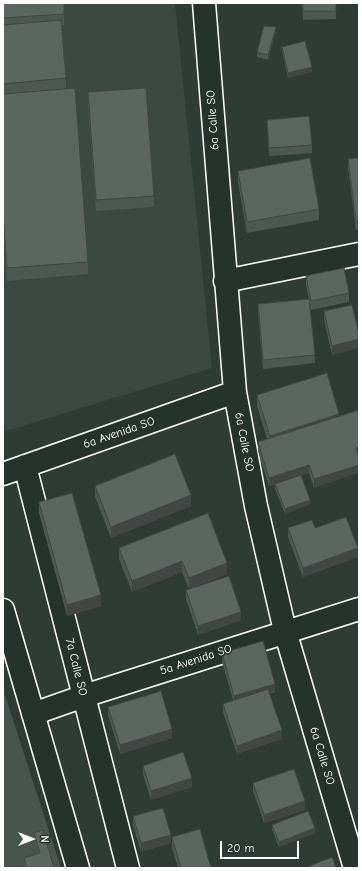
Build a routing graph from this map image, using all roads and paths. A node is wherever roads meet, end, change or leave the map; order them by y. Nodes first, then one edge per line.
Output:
1 (204, 3) edge
2 (359, 254) edge
3 (225, 281) junction
4 (235, 392) junction
5 (25, 466) junction
6 (3, 474) edge
7 (359, 609) edge
8 (3, 610) edge
9 (285, 632) junction
10 (84, 696) junction
11 (33, 714) junction
12 (78, 868) edge
13 (128, 868) edge
14 (355, 868) edge

1 - 3 street, 6a Calle SO
2 - 3 street
3 - 4 street, 6a Calle SO
4 - 5 street, 6a Avenida SO
4 - 9 street, 6a Calle SO
5 - 6 street, 6a Avenida SO
5 - 10 street, 7a Calle SO
7 - 9 street, 5a Avenida SO
8 - 11 street
9 - 10 street, 5a Avenida SO
9 - 14 street, 6a Calle SO
10 - 11 street, 5a Avenida SO
10 - 13 street, 7a Calle SO
11 - 12 street

